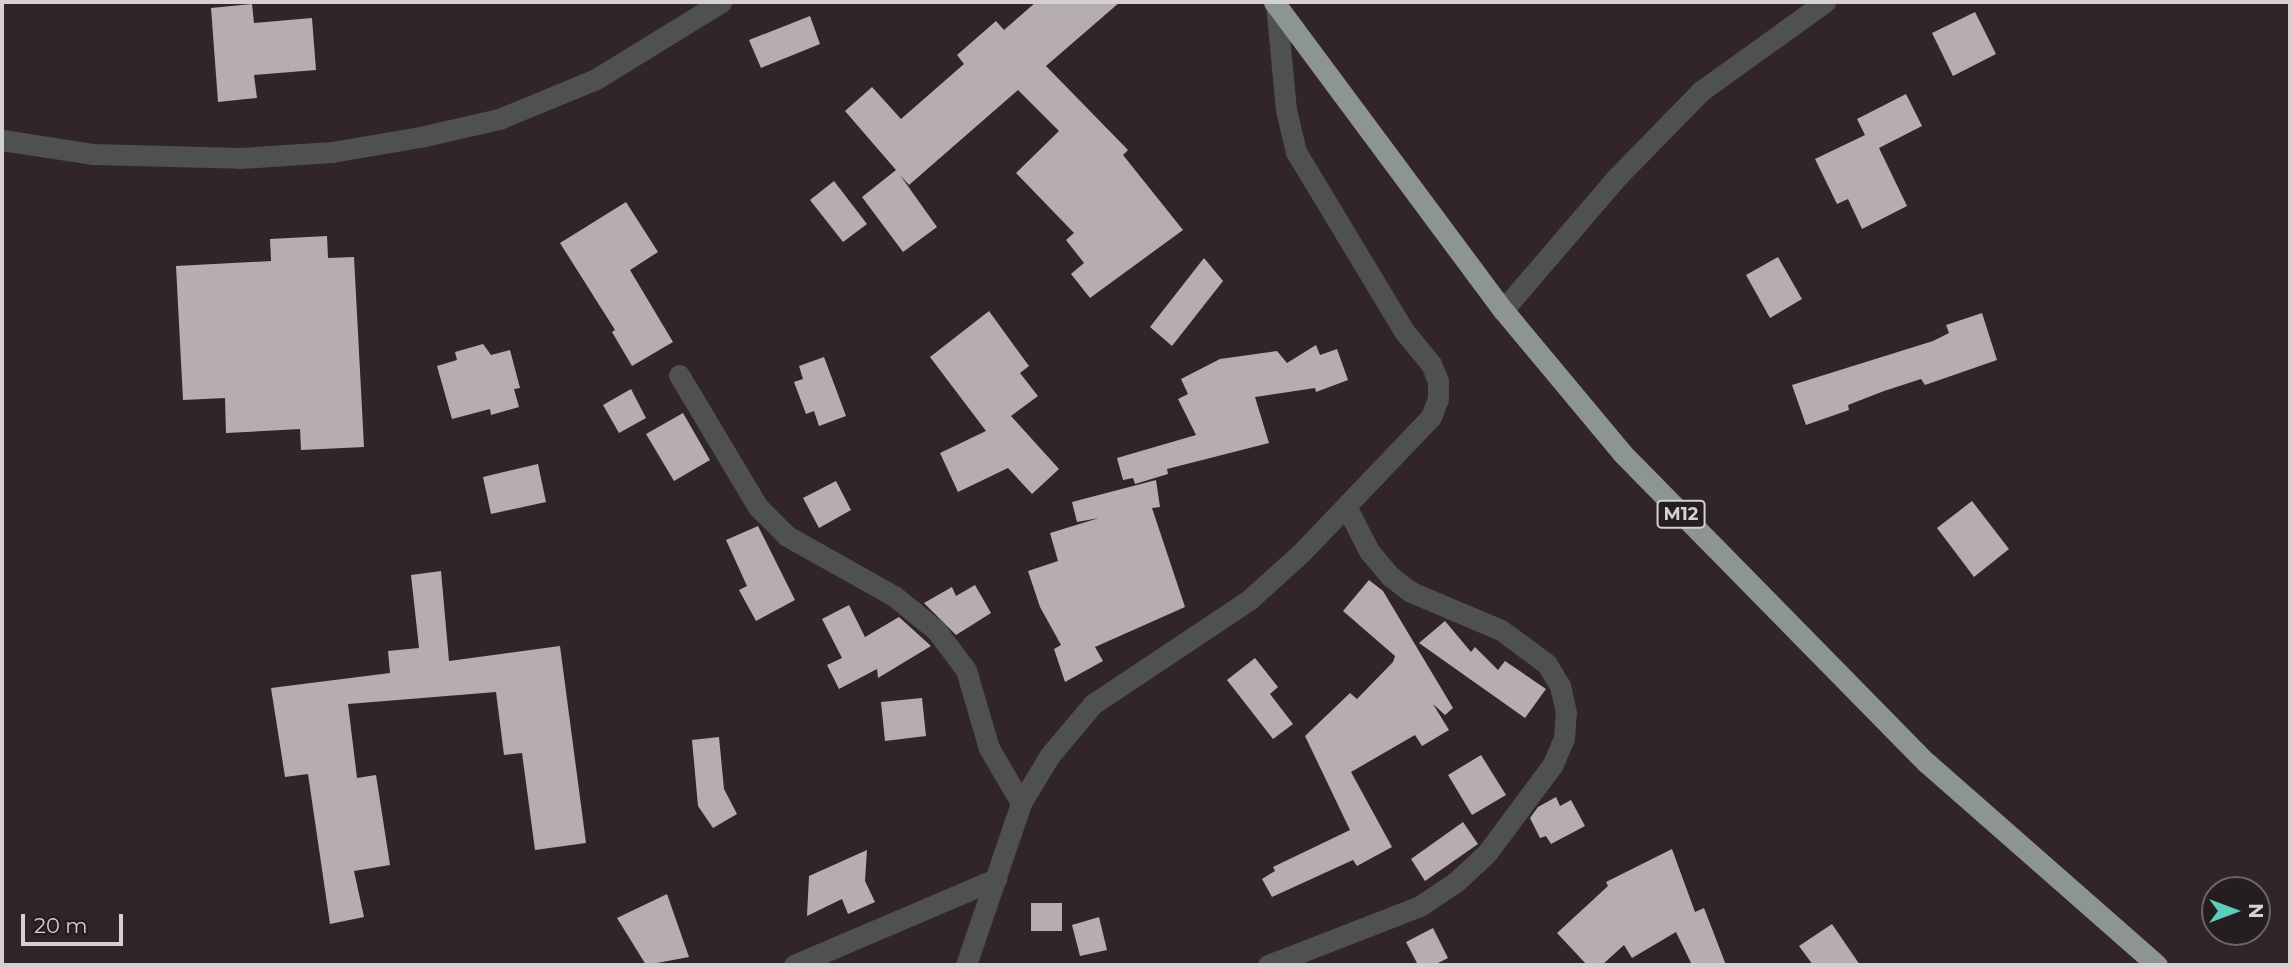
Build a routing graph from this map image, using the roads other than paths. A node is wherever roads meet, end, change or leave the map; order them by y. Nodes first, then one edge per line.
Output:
1 (721, 2) edge
2 (1825, 2) edge
3 (1275, 4) edge
4 (2, 140) edge
5 (1503, 310) junction
6 (679, 375) dead end
7 (1347, 508) junction
8 (1021, 803) junction
9 (996, 879) junction
10 (794, 965) edge
11 (966, 965) edge
12 (1268, 965) edge
13 (2157, 965) edge

1 - 4 street
2 - 5 street
3 - 5 highway, M12
3 - 7 street
5 - 13 highway, M12
6 - 8 street
7 - 8 street
7 - 12 street
8 - 9 street
9 - 10 street
9 - 11 street

